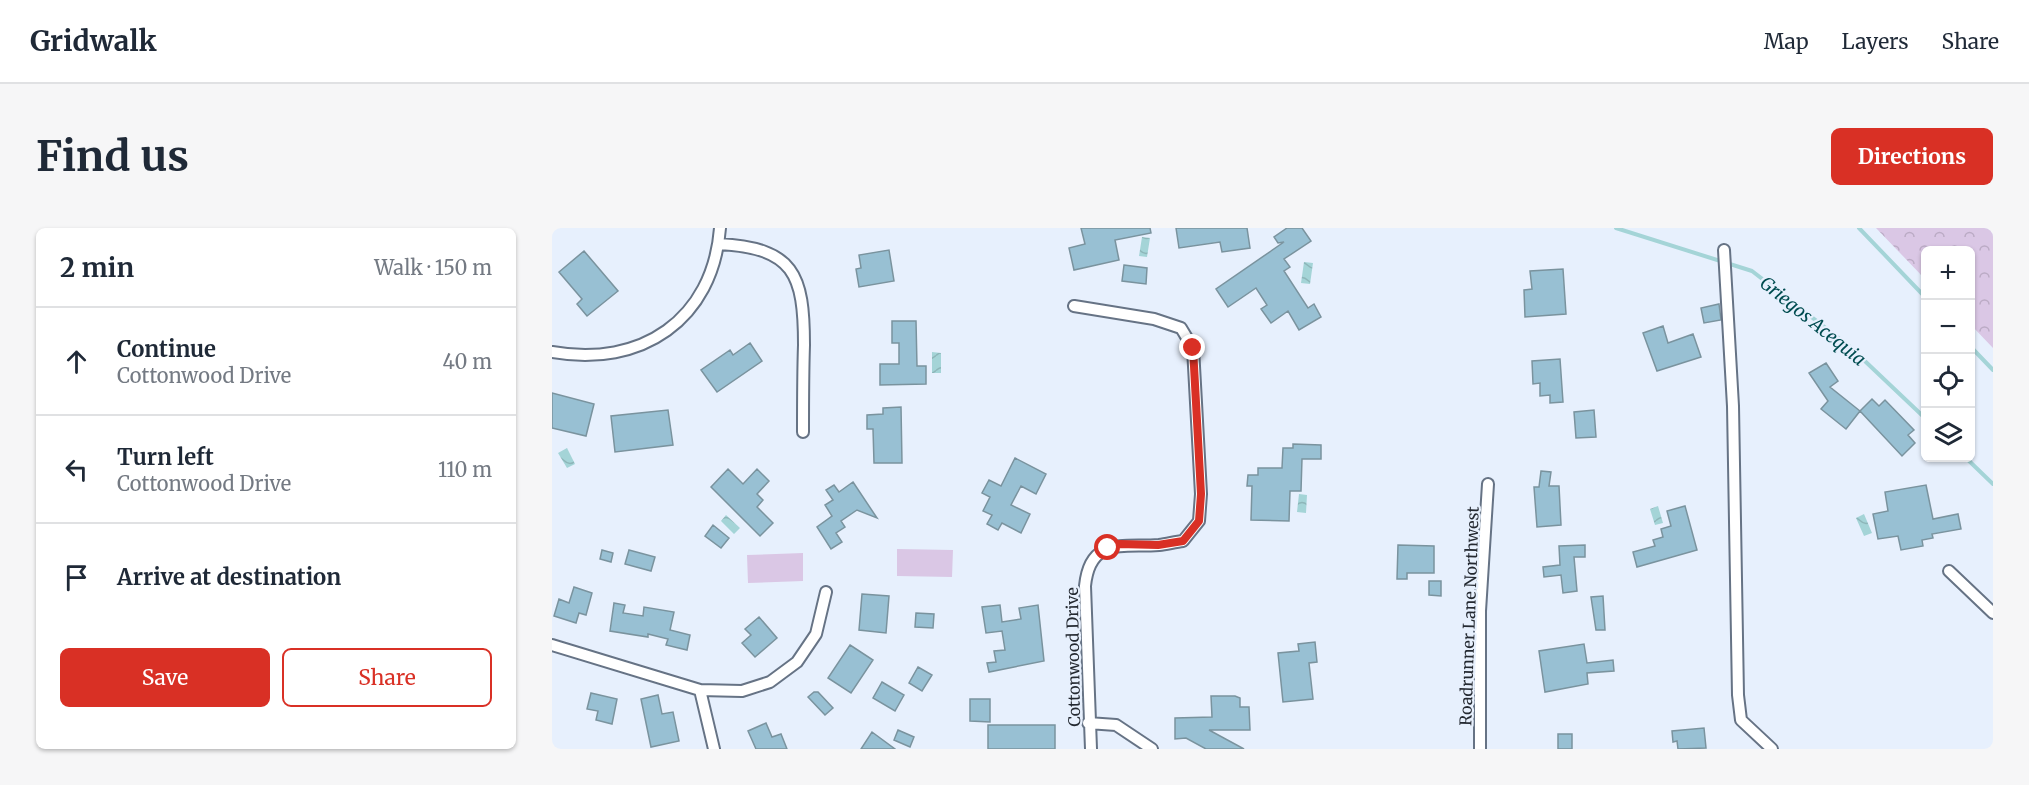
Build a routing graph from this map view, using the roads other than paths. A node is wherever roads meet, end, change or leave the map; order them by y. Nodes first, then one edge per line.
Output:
1 (720, 228) edge
2 (718, 244) junction
3 (1724, 252) dead end
4 (1074, 306) dead end
5 (552, 352) edge
6 (803, 432) dead end
7 (1488, 484) dead end
8 (1949, 572) dead end
9 (826, 592) dead end
10 (1993, 613) edge
11 (552, 645) edge
12 (700, 690) junction
13 (1088, 723) junction
14 (714, 749) edge
15 (1090, 749) edge
16 (1152, 749) edge
17 (1480, 749) edge
18 (1772, 749) edge

1 - 2 street
2 - 5 street
2 - 6 street
3 - 18 street
4 - 13 street, Cottonwood Drive
7 - 17 street, Roadrunner Lane Northwest
8 - 10 street
9 - 12 street
11 - 12 street
12 - 14 street
13 - 15 street, Cottonwood Drive
13 - 16 street

